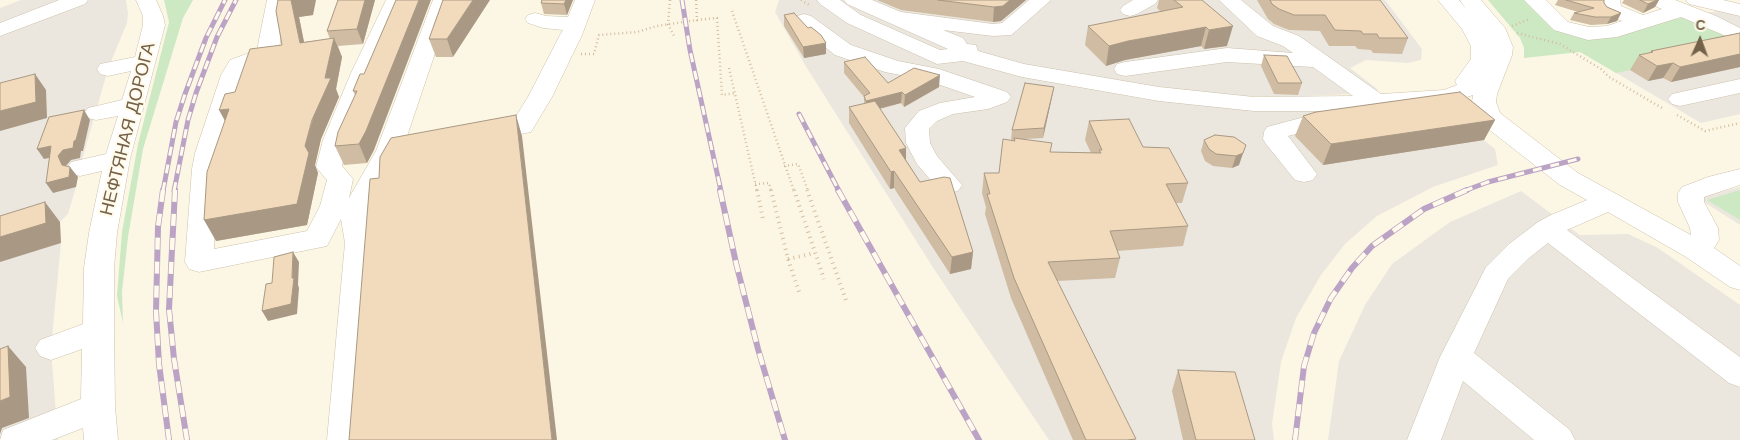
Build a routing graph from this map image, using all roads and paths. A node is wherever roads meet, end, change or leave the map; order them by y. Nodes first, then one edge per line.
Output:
1 (78, 0) edge
2 (146, 0) edge
3 (277, 0) edge
4 (396, 0) edge
5 (443, 0) edge
6 (585, 0) edge
7 (670, 0) edge
8 (696, 0) edge
9 (826, 0) edge
10 (854, 0) edge
11 (1041, 0) edge
12 (1148, 0) edge
13 (1229, 0) edge
14 (1448, 0) edge
15 (1470, 0) edge
16 (1534, 0) edge
17 (1658, 0) edge
18 (1608, 1) edge
19 (1689, 5) edge
20 (1130, 10) dead end
21 (1740, 10) edge
22 (732, 11) dead end
23 (897, 18) junction
24 (1553, 18) junction
25 (535, 19) dead end
26 (697, 20) junction
27 (804, 20) dead end
28 (1641, 22) junction
29 (574, 24) junction
30 (668, 24) junction
31 (1584, 26) dead end
32 (0, 30) edge
33 (993, 30) junction
34 (1514, 32) dead end
35 (1740, 36) edge
36 (676, 38) dead end
37 (560, 54) junction
38 (981, 59) junction
39 (1319, 61) junction
40 (145, 62) junction
41 (1497, 66) junction
42 (729, 68) dead end
43 (108, 69) dead end
44 (1125, 69) dead end
45 (1022, 70) junction
46 (1740, 86) edge
47 (736, 93) junction
48 (988, 93) junction
49 (1446, 97) junction
50 (1375, 102) junction
51 (132, 105) junction
52 (1674, 107) junction
53 (96, 113) dead end
54 (1496, 123) junction
55 (1740, 123) edge
56 (462, 139) edge
57 (416, 147) edge
58 (390, 151) junction
59 (117, 159) junction
60 (784, 166) junction
61 (80, 168) dead end
62 (1304, 174) dead end
63 (1740, 177) edge
64 (755, 184) junction
65 (948, 185) edge
66 (1608, 202) junction
67 (344, 210) junction
68 (763, 219) dead end
69 (1548, 229) junction
70 (1696, 250) junction
71 (815, 253) junction
72 (788, 259) junction
73 (824, 279) dead end
74 (1740, 280) edge
75 (798, 292) dead end
76 (847, 303) dead end
77 (98, 331) junction
78 (51, 348) dead end
79 (1456, 356) junction
80 (1740, 374) edge
81 (98, 407) junction
82 (15, 440) edge
83 (101, 440) edge
84 (344, 440) edge
85 (1424, 440) edge
86 (1558, 440) edge

1 - 32 street
2 - 40 street, НЕФТЯНАЯ ДОРОГА
3 - 67 street
4 - 67 street
5 - 58 street
6 - 29 street
7 - 30 path
8 - 26 path
9 - 38 street
10 - 23 street
11 - 33 street
12 - 20 street
13 - 39 street
14 - 49 street
15 - 41 street
16 - 24 street
17 - 19 street
18 - 28 street
19 - 21 street
19 - 28 street
19 - 35 street
22 - 60 path
23 - 33 street
23 - 38 street
24 - 28 street
24 - 31 street
25 - 29 street
26 - 30 path
26 - 47 path
27 - 48 street
29 - 37 street
30 - 36 path
30 - 37 path
33 - 38 street
34 - 52 path
37 - 56 street
38 - 45 street
38 - 48 street
39 - 44 street
39 - 50 street
40 - 43 street
40 - 51 street, НЕФТЯНАЯ ДОРОГА
41 - 49 street
41 - 54 street
42 - 47 path
45 - 48 street
45 - 50 street
46 - 52 street
47 - 64 path
48 - 65 street
49 - 50 street
49 - 54 street
50 - 62 street
51 - 53 street
51 - 59 street, НЕФТЯНАЯ ДОРОГА
52 - 55 path
54 - 66 street
57 - 58 street
58 - 67 street
59 - 61 street
59 - 77 street, НЕФТЯНАЯ ДОРОГА
60 - 71 path
60 - 76 path
63 - 70 street
64 - 68 path
64 - 72 path
66 - 69 street
66 - 70 street
67 - 84 street
69 - 79 street
69 - 80 street
70 - 74 street
71 - 72 path
71 - 73 path
72 - 75 path
77 - 78 street
77 - 81 street, НЕФТЯНАЯ ДОРОГА
79 - 85 street
79 - 86 street
81 - 82 street
81 - 83 street, НЕФТЯНАЯ ДОРОГА

